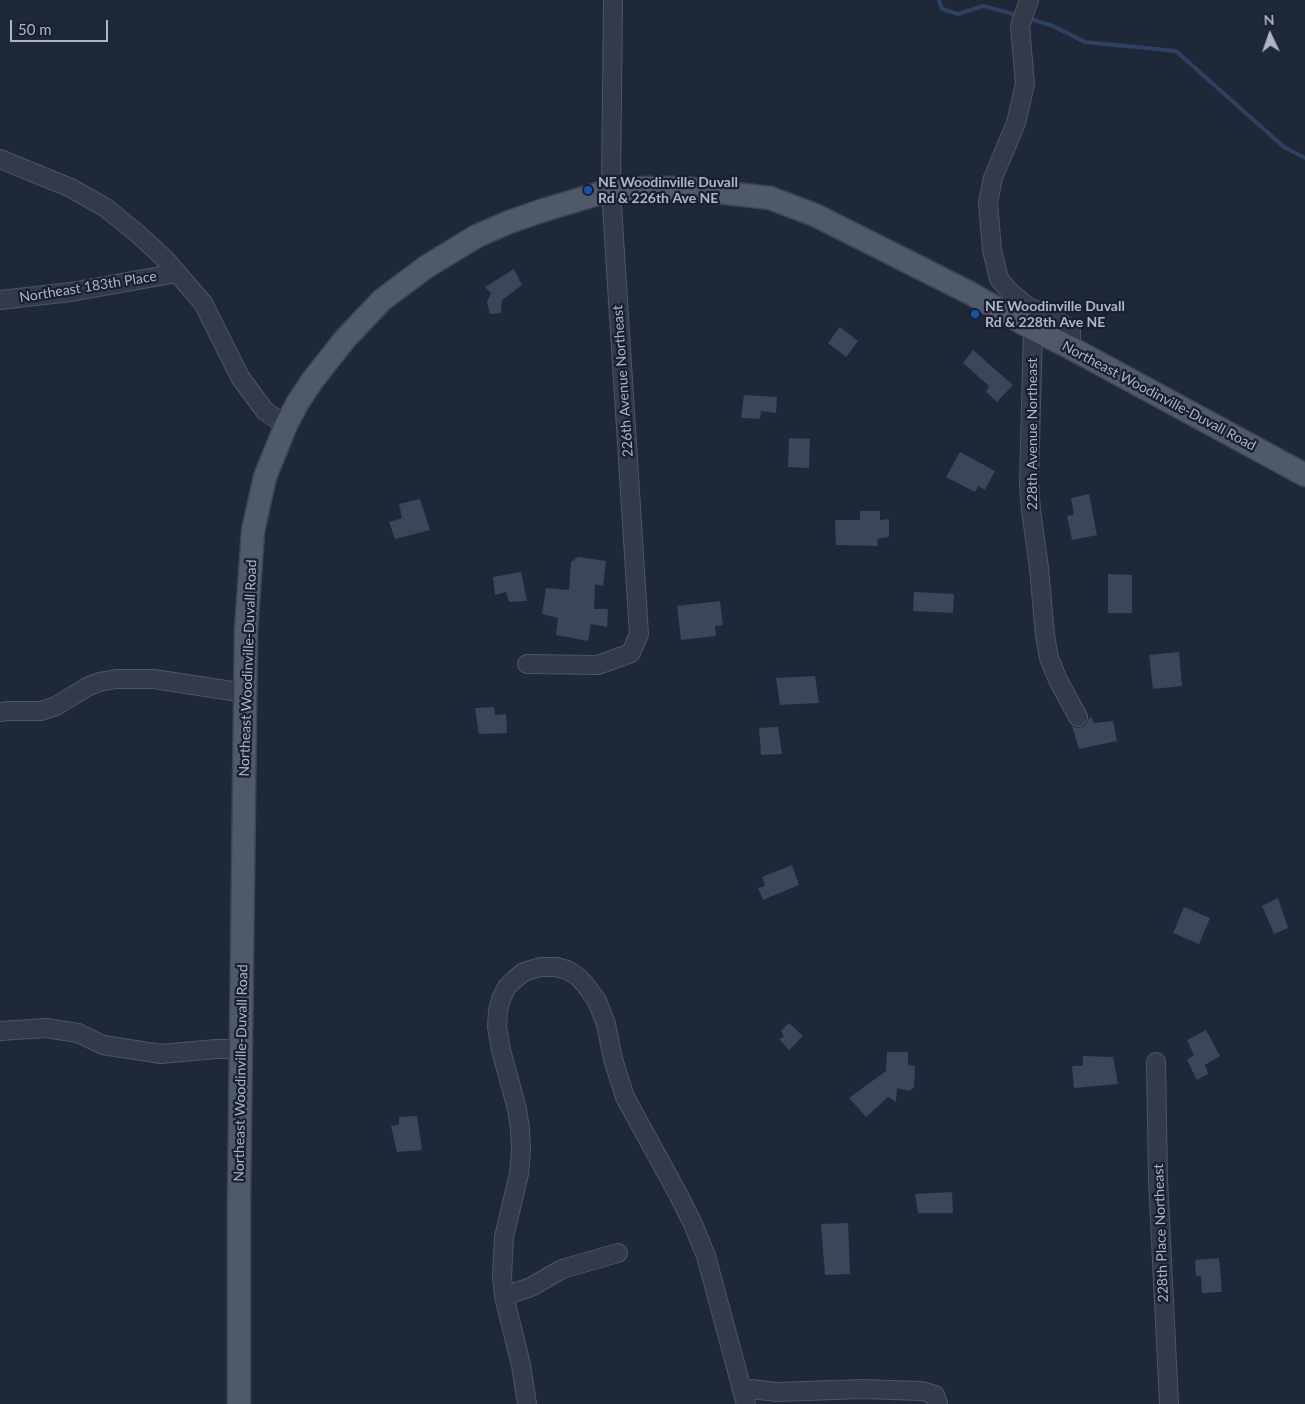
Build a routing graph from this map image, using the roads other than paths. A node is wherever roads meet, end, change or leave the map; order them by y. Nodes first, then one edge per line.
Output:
1 (613, 0) edge
2 (1029, 0) edge
3 (0, 158) edge
4 (612, 190) junction
5 (177, 273) junction
6 (0, 300) edge
7 (1034, 329) junction
8 (1071, 348) junction
9 (286, 425) junction
10 (1305, 475) edge
11 (527, 664) dead end
12 (246, 692) junction
13 (0, 712) edge
14 (1078, 717) dead end
15 (0, 1031) edge
16 (242, 1049) junction
17 (1156, 1062) dead end
18 (618, 1253) dead end
19 (504, 1296) junction
20 (744, 1396) edge
21 (239, 1404) edge
22 (527, 1404) edge
23 (938, 1404) edge
24 (1169, 1404) edge

1 - 4 street, 226th Avenue Northeast
2 - 8 street
3 - 5 street
4 - 7 main road, Northeast Woodinville-Duvall Road
4 - 9 main road, Northeast Woodinville-Duvall Road
4 - 11 street, 226th Avenue Northeast
5 - 6 street, Northeast 183th Place
5 - 9 street
7 - 8 main road, Northeast Woodinville-Duvall Road
7 - 14 street, 228th Avenue Northeast
8 - 10 main road, Northeast Woodinville-Duvall Road
9 - 12 main road, Northeast Woodinville-Duvall Road
12 - 13 street
12 - 16 main road, Northeast Woodinville-Duvall Road
15 - 16 street
16 - 21 main road, Northeast Woodinville-Duvall Road
17 - 24 street, 228th Place Northeast
18 - 19 street
19 - 20 street
19 - 22 street
20 - 23 street

